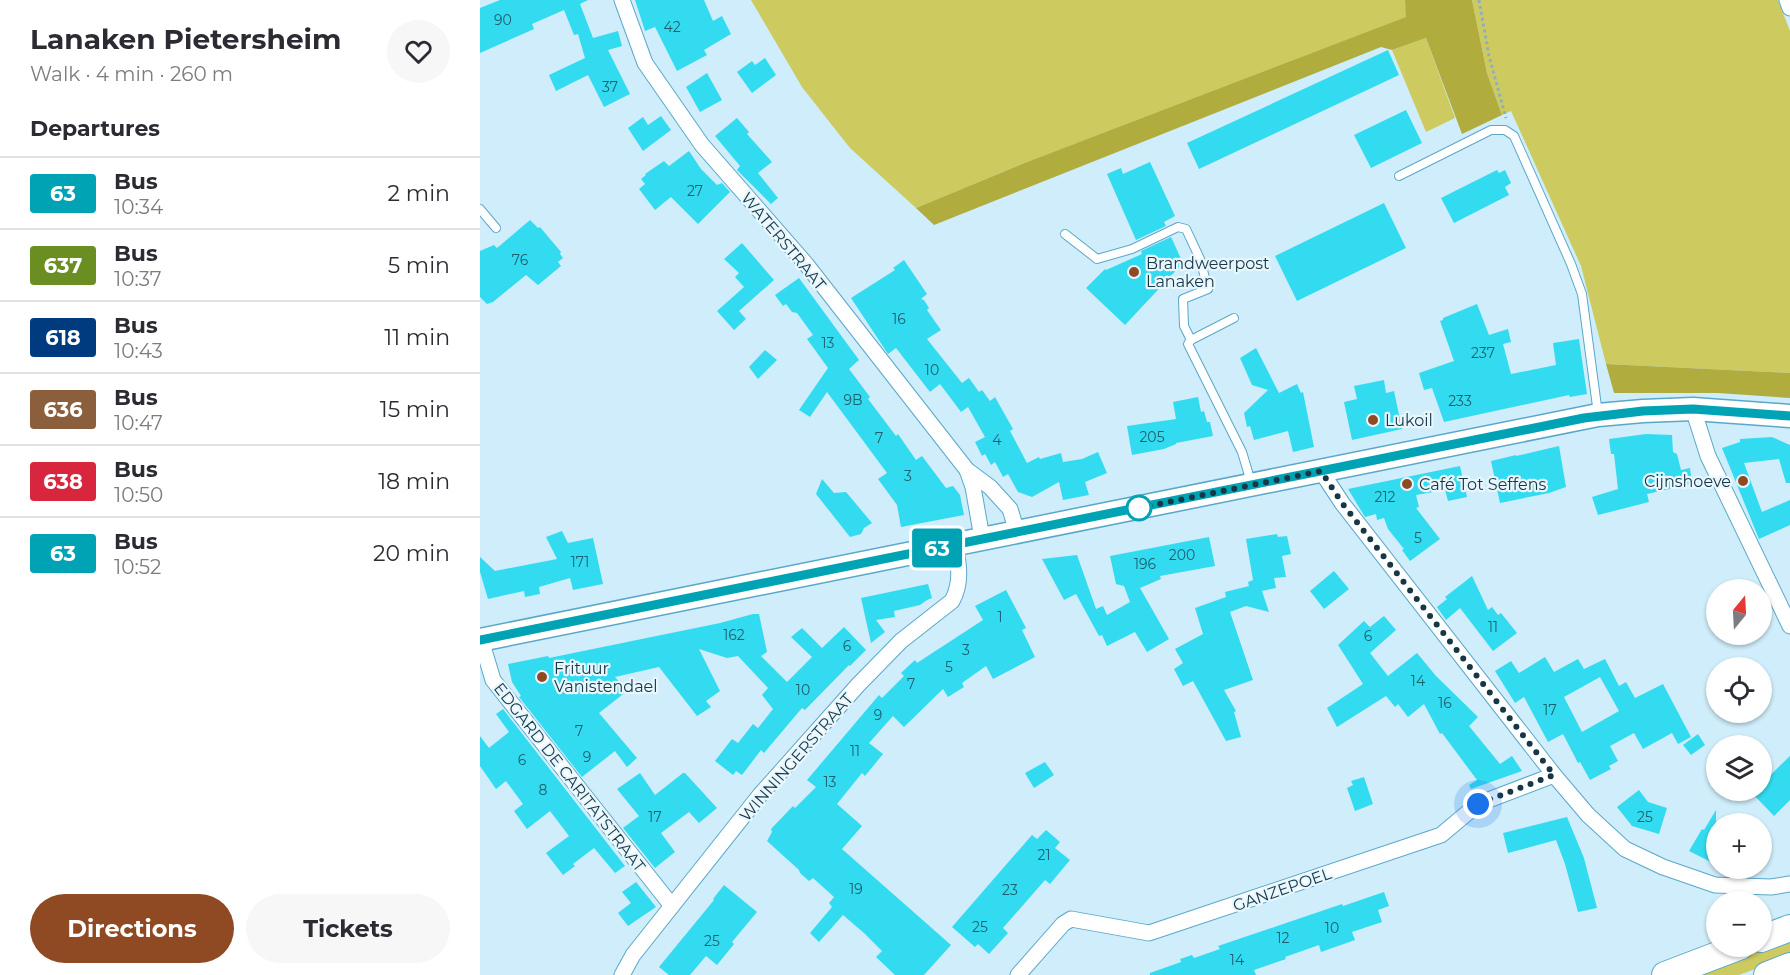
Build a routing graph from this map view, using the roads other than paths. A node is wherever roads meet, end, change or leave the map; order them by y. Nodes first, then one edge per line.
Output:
1 (622, 0) edge
2 (1787, 0) edge
3 (1790, 8) edge
4 (1399, 176) dead end
5 (480, 209) edge
6 (496, 228) dead end
7 (1065, 234) dead end
8 (1234, 318) dead end
9 (1191, 340) junction
10 (1693, 409) junction
11 (1598, 415) junction
12 (1790, 416) edge
13 (968, 470) junction
14 (1321, 471) junction
15 (1250, 486) junction
16 (1017, 532) junction
17 (982, 538) junction
18 (955, 545) junction
19 (1790, 626) edge
20 (480, 640) edge
21 (1554, 775) junction
22 (1790, 884) edge
23 (672, 906) junction
24 (1790, 928) edge
25 (1772, 935) edge
26 (1712, 957) edge
27 (1790, 966) edge
28 (621, 975) edge
29 (1018, 975) edge
30 (1665, 975) edge
31 (1767, 975) edge

1 - 13 street, WATERSTRAAT
2 - 3 street
4 - 11 lane
5 - 6 lane
7 - 9 lane
8 - 9 lane
9 - 15 lane
10 - 11 street
10 - 12 street
10 - 19 street
11 - 14 street
13 - 16 street, WATERSTRAAT
13 - 17 street, WATERSTRAAT
14 - 15 street
14 - 21 street
15 - 16 street
16 - 17 street
17 - 18 street
18 - 20 street
18 - 23 street, WINNINGERSTRAAT
20 - 23 street, EDGARD DE CARITATSTRAAT
21 - 22 street
21 - 29 street, GANZEPOEL
23 - 28 street, WINNINGERSTRAAT
24 - 25 main road
26 - 30 main road
27 - 31 main road

